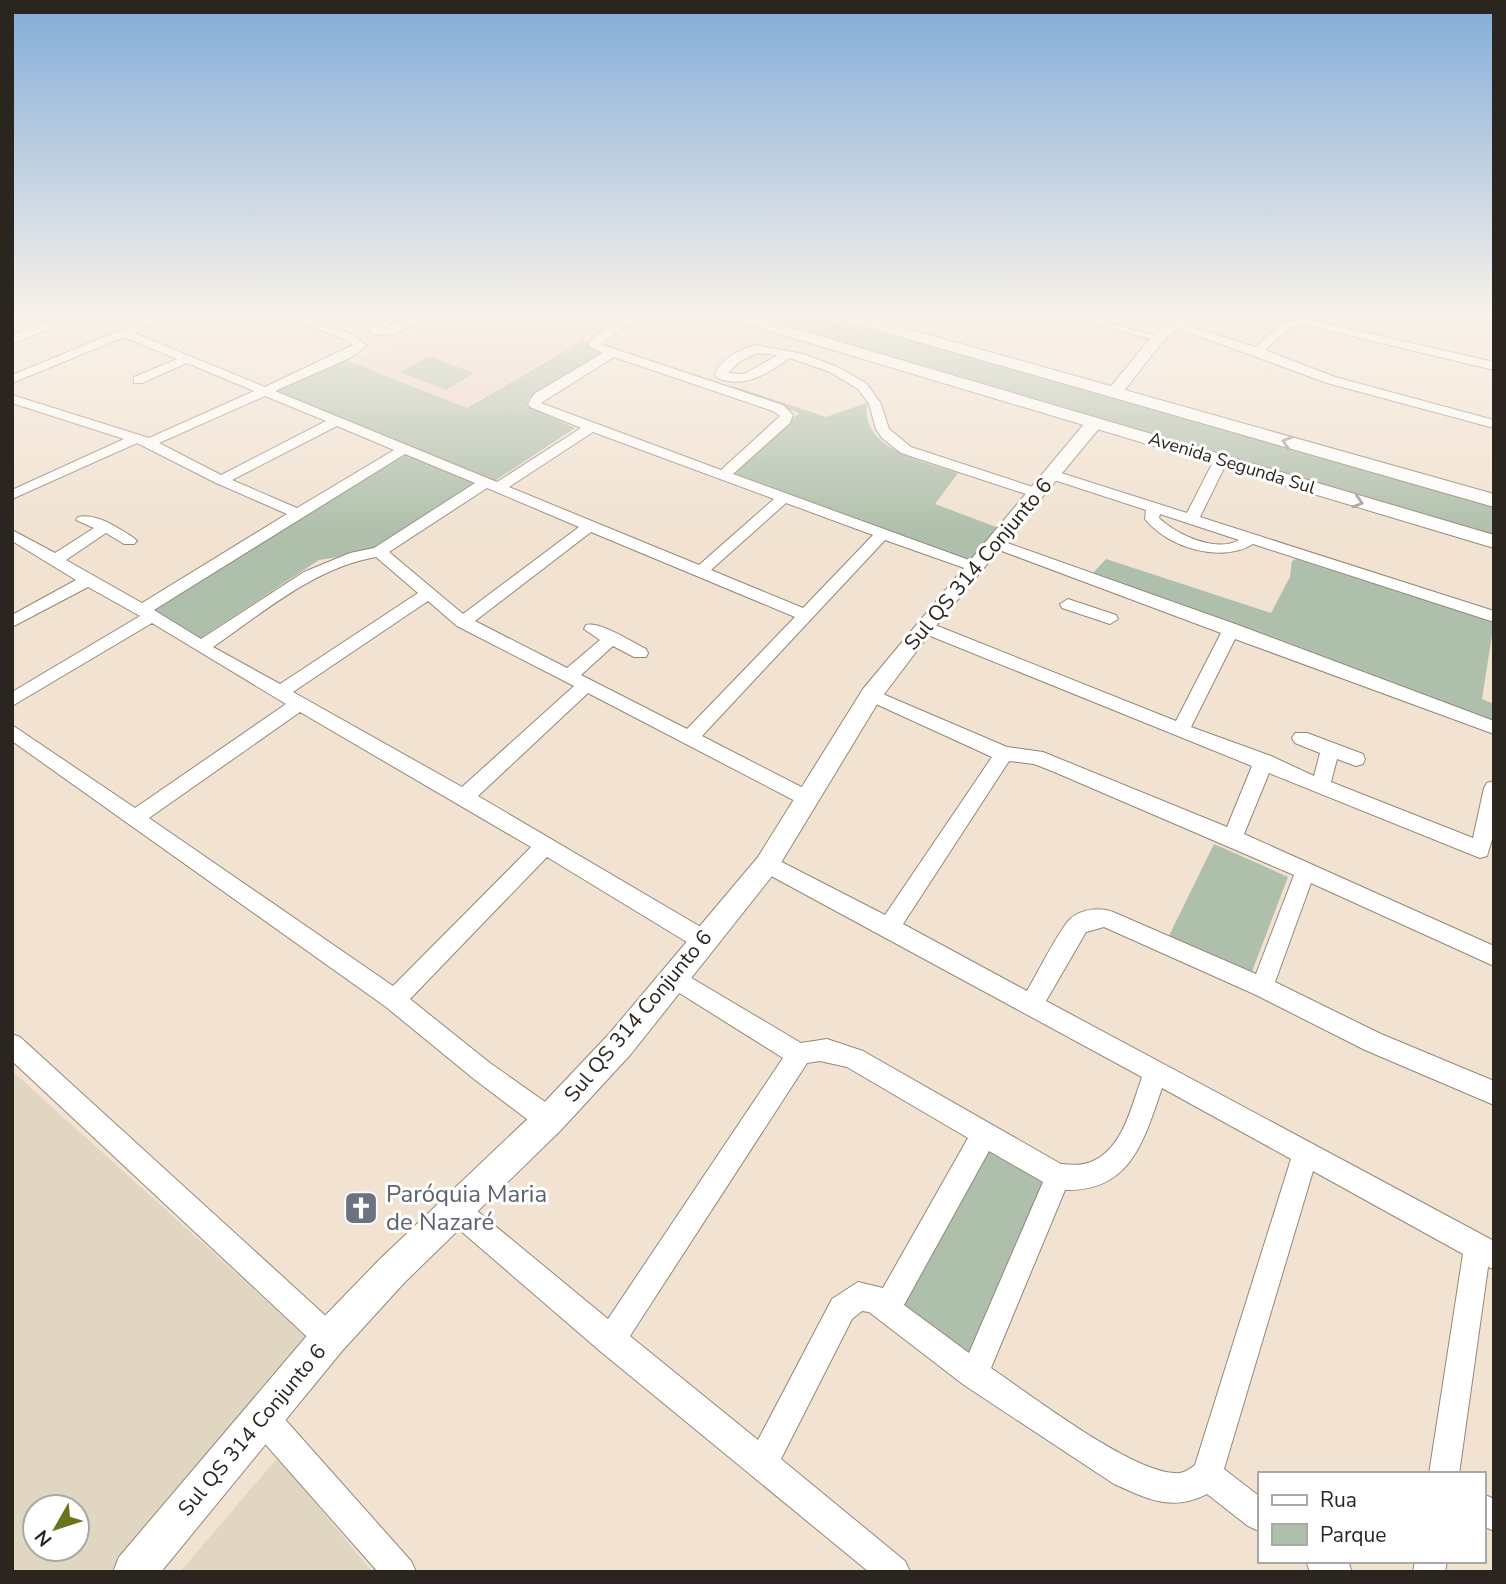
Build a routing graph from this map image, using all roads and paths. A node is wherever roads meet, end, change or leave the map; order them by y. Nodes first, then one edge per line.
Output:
1 (257, 388) edge
2 (271, 388) edge
3 (556, 388) edge
4 (733, 388) edge
5 (864, 388) edge
6 (989, 388) edge
7 (1096, 388) edge
8 (1118, 388) edge
9 (1361, 388) edge
10 (264, 391) junction
11 (1114, 393) junction
12 (12, 399) edge
13 (337, 421) junction
14 (1095, 422) junction
15 (1494, 424) edge
16 (592, 427) junction
17 (143, 440) junction
18 (404, 449) junction
19 (1219, 467) junction
20 (724, 475) junction
21 (221, 480) junction
22 (1045, 484) junction
23 (492, 485) junction
24 (12, 495) edge
25 (785, 497) junction
26 (1494, 501) edge
27 (1153, 508) junction
28 (298, 514) junction
29 (83, 520) dead end
30 (1191, 520) junction
31 (589, 526) junction
32 (106, 527) junction
33 (883, 533) junction
34 (13, 536) edge
35 (1251, 539) junction
36 (129, 541) dead end
37 (1494, 542) edge
38 (996, 544) junction
39 (379, 552) junction
40 (55, 560) junction
41 (975, 567) junction
42 (700, 572) junction
43 (88, 580) junction
44 (1111, 586) junction
45 (428, 594) junction
46 (1068, 604) dead end
47 (1092, 612) junction
48 (147, 613) junction
49 (806, 615) junction
50 (1494, 617) edge
51 (1110, 619) dead end
52 (12, 622) edge
53 (463, 622) junction
54 (924, 627) junction
55 (592, 629) dead end
56 (1232, 629) junction
57 (612, 638) junction
58 (201, 647) junction
59 (640, 653) dead end
60 (570, 675) junction
61 (587, 684) junction
62 (280, 692) junction
63 (871, 695) junction
64 (12, 700) edge
65 (300, 703) junction
66 (1181, 728) junction
67 (1494, 728) edge
68 (12, 732) edge
69 (690, 737) junction
70 (1301, 738) dead end
71 (1330, 749) junction
72 (1004, 754) junction
73 (1356, 759) dead end
74 (1264, 761) junction
75 (1321, 785) junction
76 (1494, 788) edge
77 (464, 797) junction
78 (808, 800) junction
79 (133, 819) junction
80 (1233, 838) junction
81 (545, 846) junction
82 (1487, 853) edge
83 (767, 864) junction
84 (1305, 872) junction
85 (889, 927) junction
86 (703, 940) junction
87 (1494, 956) edge
88 (673, 977) junction
89 (1262, 987) junction
90 (394, 1000) junction
91 (1032, 1004) junction
92 (12, 1045) edge
93 (799, 1055) junction
94 (1155, 1073) junction
95 (1494, 1093) edge
96 (549, 1120) junction
97 (985, 1133) junction
98 (1306, 1153) junction
99 (1058, 1177) junction
100 (456, 1210) junction
101 (1485, 1251) edge
102 (887, 1309) junction
103 (329, 1338) junction
104 (610, 1341) junction
105 (974, 1374) junction
106 (263, 1418) junction
107 (763, 1461) junction
108 (1444, 1472) edge
109 (1207, 1475) junction
110 (1258, 1513) edge
111 (134, 1572) edge
112 (400, 1572) edge
113 (894, 1572) edge

1 - 10 street
2 - 10 street
3 - 16 street
4 - 20 street
5 - 22 street
6 - 14 main road, Avenida Segunda Sul
7 - 11 main road, Avenida Segunda Sul
8 - 11 street
9 - 15 street
10 - 13 street
10 - 17 street
26 -> 11 main road, Avenida Segunda Sul
12 - 17 street
13 - 18 street
13 - 21 street
14 - 19 main road, Avenida Segunda Sul
14 - 22 street, Sul QS 314 Conjunto 6
16 - 20 street
16 - 23 street
17 - 21 street
17 - 24 street
18 - 23 street
18 - 28 street
19 - 30 street
19 -> 37 main road, Avenida Segunda Sul
20 - 25 street
21 - 28 street
22 - 27 street
22 - 38 street, Sul QS 314 Conjunto 6
23 - 31 street
23 - 39 street
25 - 33 street
25 - 42 street
27 - 30 street
27 - 35 street
28 - 48 street
29 - 32 street
30 - 35 street
31 - 42 street
31 - 53 street
32 - 36 street
32 - 40 street
33 - 41 street
33 - 49 street
34 - 40 street
35 - 50 street
38 - 41 street, Sul QS 314 Conjunto 6
38 - 44 street
39 - 45 street
39 - 58 street
40 - 43 street
41 - 54 street, Sul QS 314 Conjunto 6
42 - 49 street
43 - 48 street
43 - 52 street
44 - 47 street
44 - 56 street
45 - 53 street
45 - 62 street
46 - 47 street
47 - 51 street
48 - 58 street
48 - 64 street
49 - 69 street
53 - 60 street
54 - 63 street, Sul QS 314 Conjunto 6
54 - 66 street
55 - 57 street
56 - 66 street
56 - 67 street
57 - 59 street
57 - 60 street
58 - 62 street
60 - 61 street
61 - 69 street
61 - 77 street
62 - 65 street
63 - 72 street
63 - 78 street, Sul QS 314 Conjunto 6
65 - 77 street
65 - 79 street
66 - 74 street
68 - 79 street
69 - 78 street
70 - 71 street
71 - 73 street
71 - 75 street
72 - 80 street
72 - 85 street
74 - 75 street
74 - 80 street
75 - 82 street
76 - 82 street
77 - 81 street
78 - 83 street, Sul QS 314 Conjunto 6
79 - 90 street
80 - 84 street
81 - 86 street
81 - 90 street
83 - 85 street
83 - 86 street, Sul QS 314 Conjunto 6
84 - 87 street
84 - 89 street
85 - 91 street
86 - 88 street, Sul QS 314 Conjunto 6
88 - 93 street
88 - 96 street, Sul QS 314 Conjunto 6
89 - 91 street
89 - 95 street
90 - 96 street
91 - 94 street
92 - 103 street
93 - 97 street
93 - 104 street
94 - 98 street
94 - 99 street
96 - 100 street, Sul QS 314 Conjunto 6
97 - 99 street
97 - 102 street
98 - 101 street
98 - 109 street
99 - 105 street
100 - 103 street, Sul QS 314 Conjunto 6
100 - 104 street
101 - 108 street
102 - 105 street
102 - 107 street
103 - 106 street, Sul QS 314 Conjunto 6
104 - 107 street
105 - 109 street
106 - 111 street, Sul QS 314 Conjunto 6
106 - 112 street
107 - 113 street
109 - 110 street

